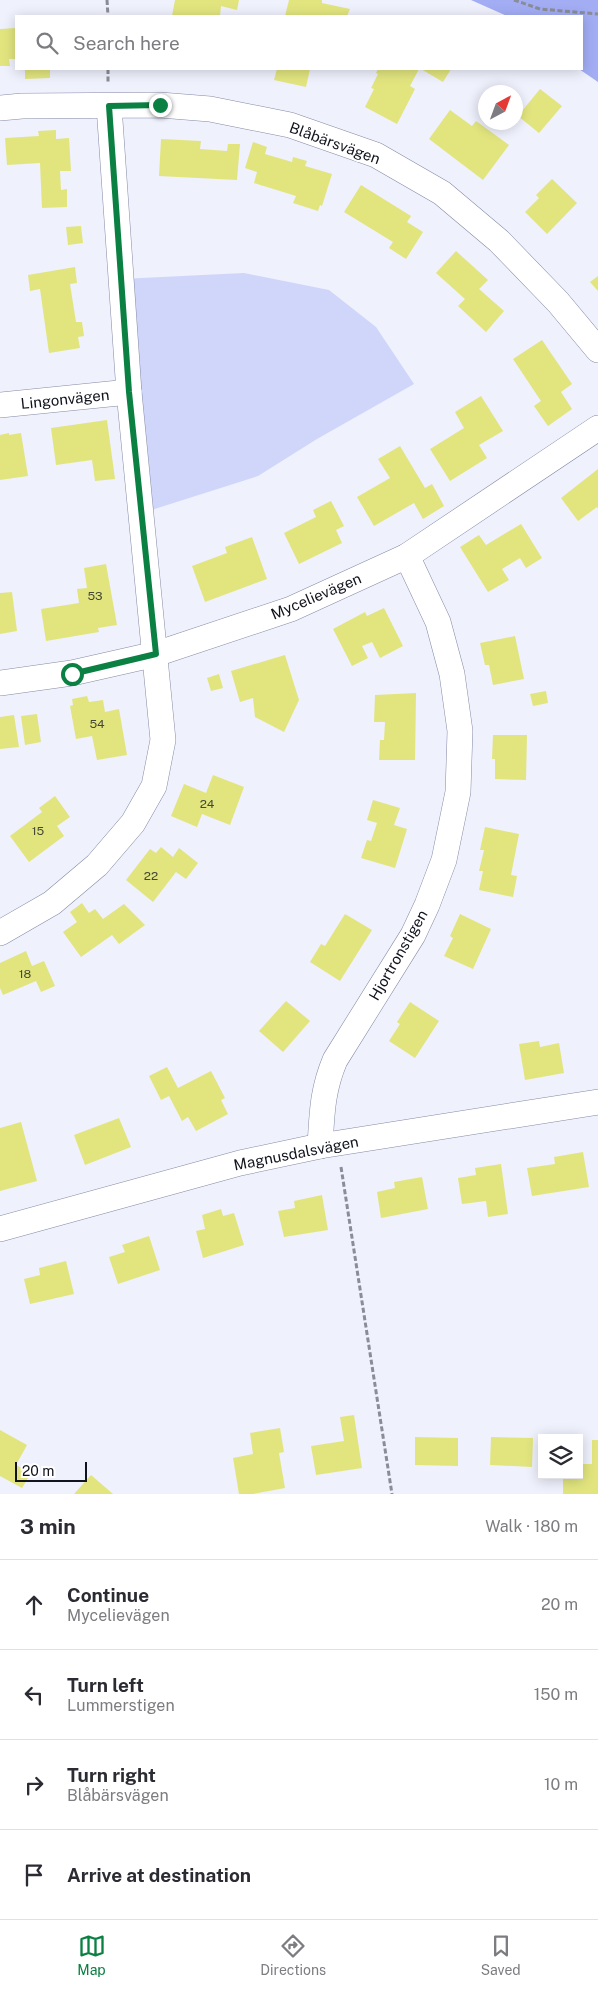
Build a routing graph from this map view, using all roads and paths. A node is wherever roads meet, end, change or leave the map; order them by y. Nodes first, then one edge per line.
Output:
1 (107, 0) edge
2 (514, 0) edge
3 (598, 14) edge
4 (108, 15) edge
5 (109, 106) junction
6 (0, 108) edge
7 (598, 350) edge
8 (129, 392) junction
9 (0, 406) edge
10 (598, 428) edge
11 (407, 556) junction
12 (156, 654) junction
13 (0, 683) edge
14 (0, 933) edge
15 (598, 1102) edge
16 (329, 1145) junction
17 (0, 1229) edge
18 (392, 1494) edge

1 - 4 path
2 - 3 path
5 - 6 street, Blåbärsvägen
5 - 7 street, Blåbärsvägen
5 - 8 street
8 - 9 street, Lingonvägen
8 - 12 street
10 - 11 street, Mycelievägen
11 - 12 street, Mycelievägen
11 - 16 street, Hjortronstigen
12 - 13 street, Mycelievägen
12 - 14 street
15 - 16 street, Magnusdalsvägen
16 - 17 street, Magnusdalsvägen
16 - 18 path

